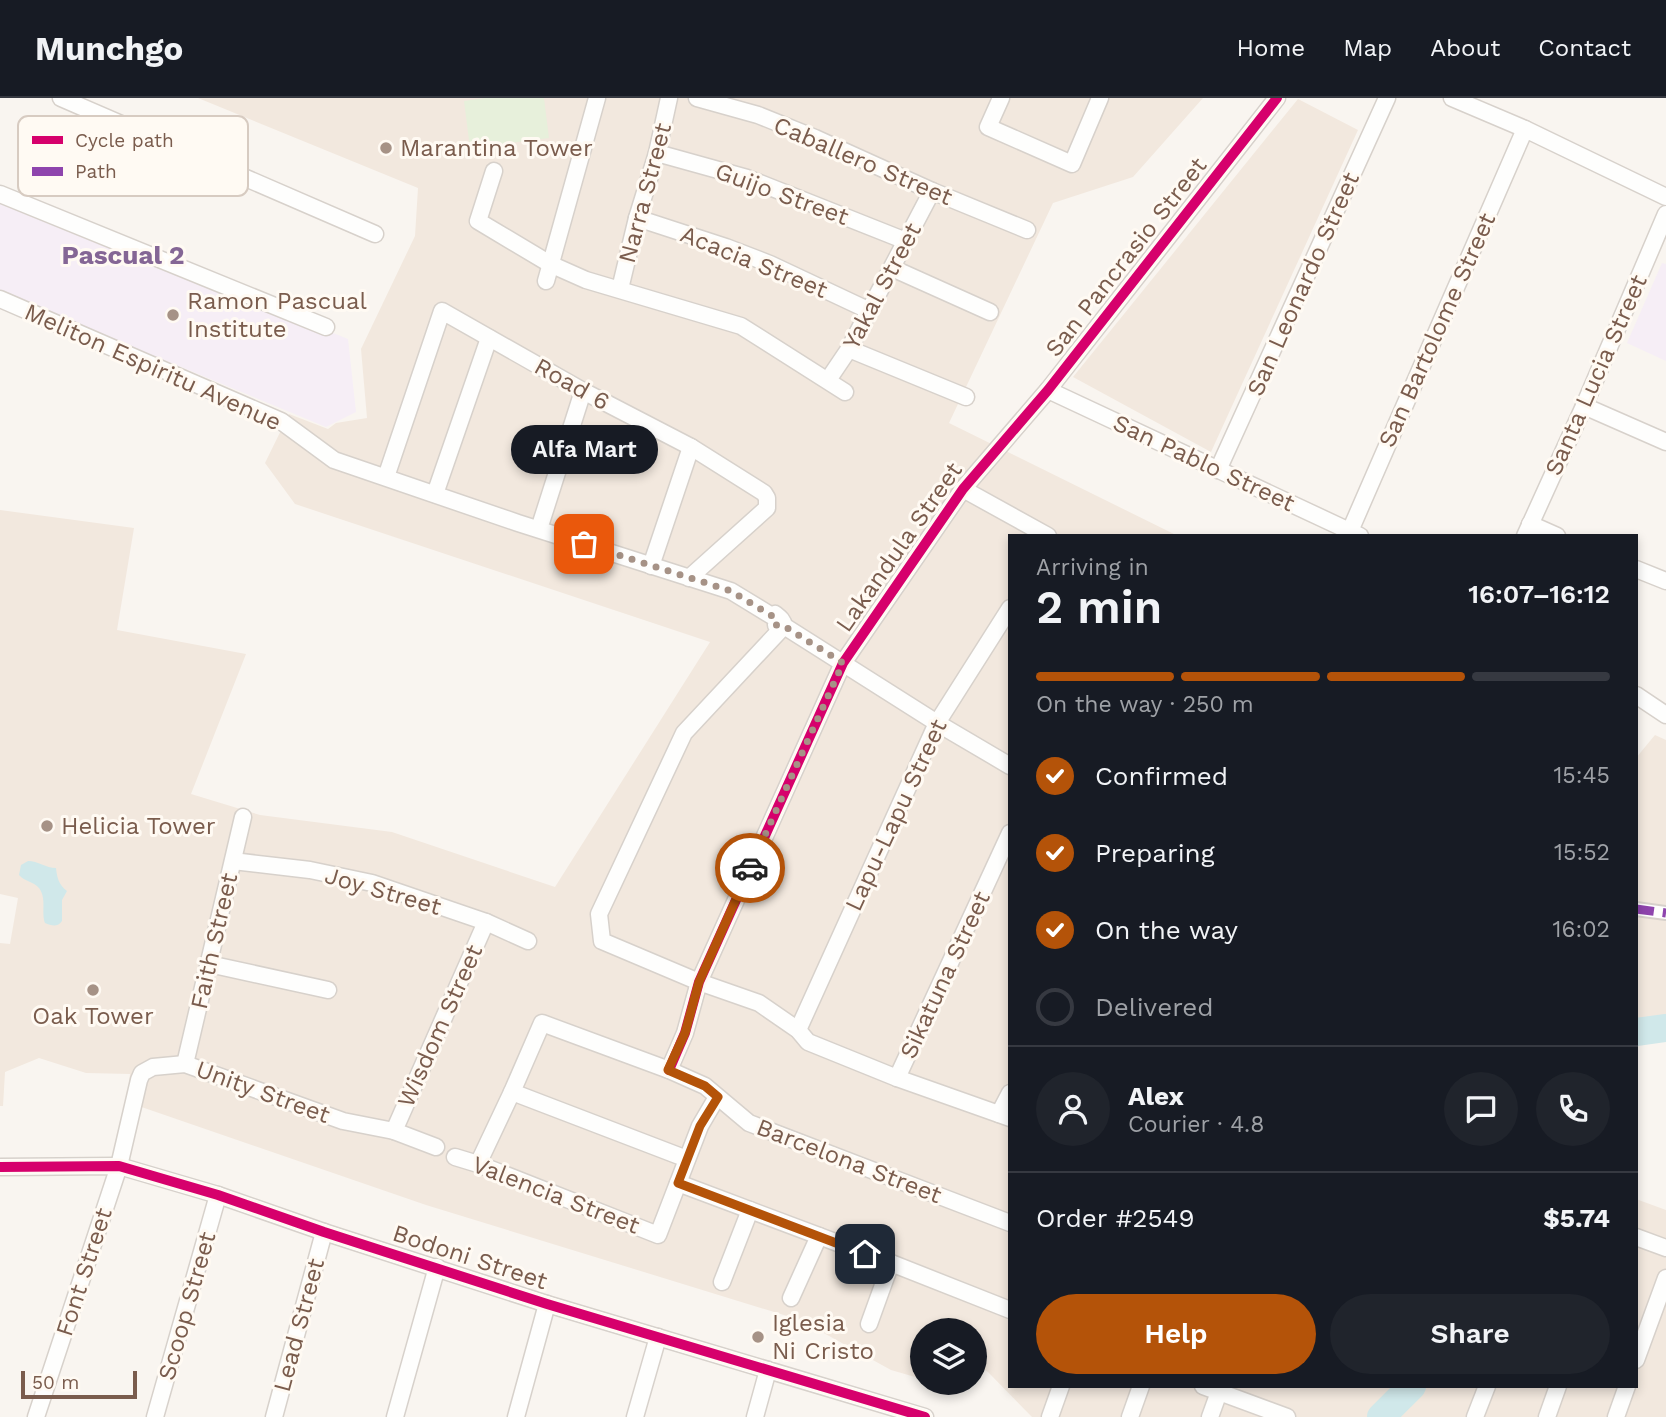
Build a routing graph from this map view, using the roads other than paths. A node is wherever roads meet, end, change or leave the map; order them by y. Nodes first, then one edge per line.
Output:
1 (61, 98) edge
2 (597, 98) edge
3 (669, 98) edge
4 (697, 98) edge
5 (1001, 98) edge
6 (1100, 98) edge
7 (1277, 98) edge
8 (1387, 98) edge
9 (1452, 98) edge
10 (103, 116) edge
11 (1525, 129) junction
12 (657, 153) junction
13 (494, 171) dead end
14 (248, 179) edge
15 (932, 191) junction
16 (0, 194) edge
17 (1666, 197) edge
18 (1666, 214) edge
19 (636, 218) junction
20 (1027, 230) dead end
21 (375, 234) dead end
22 (906, 241) junction
23 (550, 264) junction
24 (892, 268) junction
25 (546, 281) dead end
26 (620, 289) junction
27 (0, 299) edge
28 (870, 310) junction
29 (990, 312) dead end
30 (326, 327) dead end
31 (489, 338) junction
32 (849, 349) junction
33 (828, 380) junction
34 (1048, 390) junction
35 (583, 391) junction
36 (845, 392) dead end
37 (966, 397) dead end
38 (1584, 406) junction
39 (1006, 440) joint
40 (1666, 442) edge
41 (691, 447) junction
42 (1218, 470) junction
43 (386, 477) junction
44 (963, 489) junction
45 (435, 494) junction
46 (539, 529) junction
47 (1527, 530) edge
48 (1355, 533) edge
49 (1044, 534) edge
50 (1548, 534) edge
51 (652, 566) junction
52 (1638, 570) edge
53 (689, 578) junction
54 (1666, 581) edge
55 (1008, 611) edge
56 (777, 621) junction
57 (843, 663) junction
58 (1638, 696) edge
59 (1666, 715) edge
60 (937, 723) junction
61 (1008, 765) edge
62 (243, 817) dead end
63 (1008, 837) edge
64 (233, 861) junction
65 (1638, 909) edge
66 (1666, 913) edge
67 (486, 922) junction
68 (528, 941) dead end
69 (209, 964) junction
70 (699, 982) junction
71 (328, 990) dead end
72 (798, 1030) junction
73 (185, 1064) junction
74 (668, 1070) junction
75 (897, 1078) junction
76 (512, 1093) junction
77 (718, 1097) junction
78 (1005, 1116) edge
79 (394, 1131) junction
80 (436, 1147) dead end
81 (454, 1157) dead end
82 (687, 1159) junction
83 (478, 1164) junction
84 (119, 1166) junction
85 (0, 1167) edge
86 (678, 1183) junction
87 (218, 1195) junction
88 (750, 1210) junction
89 (1008, 1222) edge
90 (324, 1232) junction
91 (819, 1236) junction
92 (1638, 1238) edge
93 (1666, 1248) edge
94 (891, 1263) junction
95 (437, 1267) junction
96 (1666, 1278) edge
97 (722, 1282) dead end
98 (791, 1298) dead end
99 (547, 1304) junction
100 (1008, 1309) edge
101 (869, 1324) dead end
102 (658, 1337) junction
103 (1638, 1355) edge
104 (768, 1370) junction
105 (1060, 1388) edge
106 (1140, 1388) edge
107 (1208, 1388) edge
108 (1486, 1388) edge
109 (1557, 1388) edge
110 (1626, 1388) edge
111 (1219, 1392) junction
112 (1249, 1394) edge
113 (881, 1411) edge
114 (36, 1417) edge
115 (155, 1417) edge
116 (274, 1417) edge
117 (395, 1417) edge
118 (516, 1417) edge
119 (635, 1417) edge
120 (755, 1417) edge
121 (925, 1417) edge
122 (1050, 1417) edge
123 (1130, 1417) edge
124 (1210, 1417) edge
125 (1287, 1417) edge
126 (1475, 1417) edge
127 (1547, 1417) edge
128 (1616, 1417) edge

1 - 10 street
2 - 23 street
3 - 12 street, Narra Street
4 - 15 street, Caballero Street
5 - 6 street
7 - 34 street, San Pancrasio Street
8 - 42 street, San Leonardo Street
9 - 11 street
11 - 17 street
11 - 48 street, San Bartolome Street
12 - 19 street, Narra Street
12 - 22 street, Guijo Street
13 - 23 street
14 - 21 street
15 - 20 street, Caballero Street
15 - 22 street, Yakal Street
16 - 30 street
18 - 38 street, Santa Lucia Street
19 - 26 street, Narra Street
19 - 28 street, Acacia Street
22 - 24 street, Yakal Street
23 - 25 street
23 - 26 street
24 - 28 street, Yakal Street
24 - 29 street
26 - 33 street
27 - 43 street, Meliton Espiritu Avenue
28 - 32 street, Yakal Street
31 - 35 street, Road 6
31 - 43 street, Road 6
31 - 45 street
32 - 33 street, Yakal Street
32 - 37 street
33 - 36 street
34 - 39 street, San Pancrasio Street
34 - 42 street, San Pablo Street
35 - 41 street, Road 6
35 - 46 street
38 - 40 street
38 - 47 street, Santa Lucia Street
39 - 44 street, Lakandula Street
41 - 51 street
41 - 53 street, Road 6
42 - 48 street, San Pablo Street
43 - 45 street, Meliton Espiritu Avenue
44 - 49 street
44 - 57 street, Lakandula Street
45 - 46 street, Meliton Espiritu Avenue
46 - 51 street, Meliton Espiritu Avenue
47 - 50 street
51 - 53 street, Meliton Espiritu Avenue
52 - 54 street
53 - 56 street, Meliton Espiritu Avenue
55 - 60 street, Lapu-Lapu Street
56 - 57 street, Meliton Espiritu Avenue
56 - 70 street
57 - 60 street, Meliton Espiritu Avenue
57 - 70 street, Lakandula Street
58 - 59 street
60 - 61 street, Meliton Espiritu Avenue
60 - 72 street, Lapu-Lapu Street
62 - 64 street, Faith Street
63 - 75 street, Sikatuna Street
64 - 67 street, Joy Street
64 - 69 street, Faith Street
65 - 66 street
67 - 68 street, Joy Street
67 - 79 street, Wisdom Street
69 - 71 street
69 - 73 street, Faith Street
70 - 72 street
70 - 74 street, Lakandula Street
72 - 75 street
73 - 79 street, Unity Street
73 - 84 street, Unity Street
74 - 76 street, Barcelona Street
74 - 77 street, Barcelona Street
75 - 78 street
76 - 82 street
76 - 83 street
77 - 82 street
77 - 89 street, Barcelona Street
79 - 80 street, Unity Street
81 - 83 street, Valencia Street
82 - 86 street
83 - 86 street, Valencia Street
84 - 85 street, Bodoni Street
84 - 87 street, Bodoni Street
84 - 114 street, Font Street
86 - 88 street
87 - 90 street, Bodoni Street
87 - 115 street, Scoop Street
88 - 91 street
88 - 97 street
90 - 95 street, Bodoni Street
90 - 116 street, Lead Street
91 - 94 street
91 - 98 street
92 - 93 street
94 - 100 street
94 - 101 street
95 - 99 street, Bodoni Street
95 - 117 street
96 - 103 street
99 - 102 street, Bodoni Street
99 - 118 street
102 - 104 street, Bodoni Street
102 - 119 street
104 - 113 street, Bodoni Street
104 - 120 street
105 - 122 street
106 - 123 street
107 - 111 street
108 - 126 street
109 - 127 street
110 - 128 street
111 - 112 street
111 - 124 street
112 - 125 street
113 - 121 street, Bodoni Street

